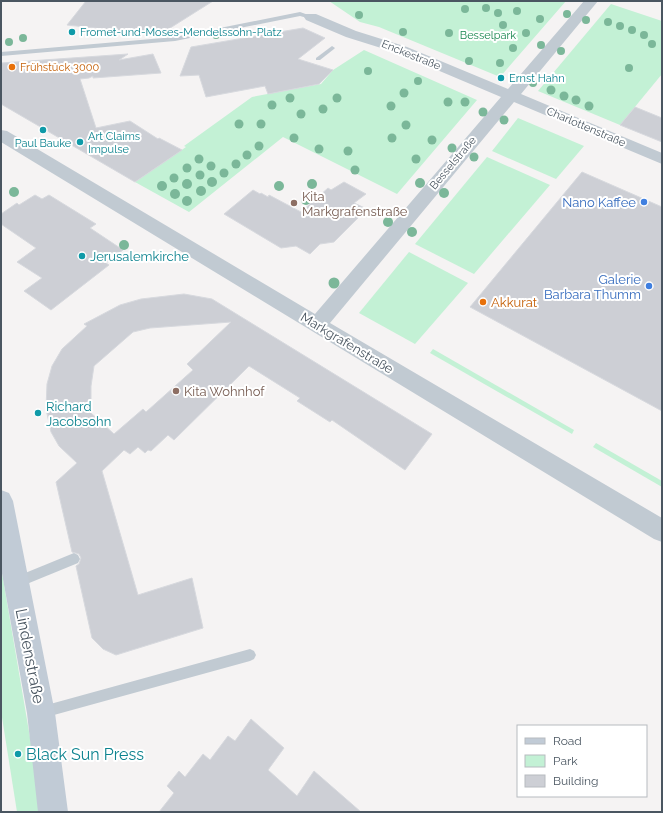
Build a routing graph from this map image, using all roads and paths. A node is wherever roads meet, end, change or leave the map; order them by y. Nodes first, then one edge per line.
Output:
1 (591, 1) edge
2 (311, 17) joint
3 (332, 48) dead end
4 (1, 54) edge
5 (318, 60) dead end
6 (510, 96) junction
7 (1, 135) edge
8 (32, 153) junction
9 (6, 154) dead end
10 (662, 159) edge
11 (317, 325) junction
12 (1, 501) edge
13 (662, 531) edge
14 (74, 559) dead end
15 (16, 582) junction
16 (250, 655) dead end
17 (41, 713) junction
18 (53, 812) edge

1 - 6 street, Besselstraße
2 - 4 lane
2 - 6 street, Enckestraße
3 - 5 lane
6 - 10 street, Charlottenstraße
6 - 11 street, Besselstraße
7 - 8 street, Markgrafenstraße
8 - 9 street
8 - 11 street, Markgrafenstraße
11 - 13 street, Markgrafenstraße
12 - 15 main road, Lindenstraße
14 - 15 lane
15 - 17 main road, Lindenstraße
16 - 17 lane
17 - 18 main road, Lindenstraße

